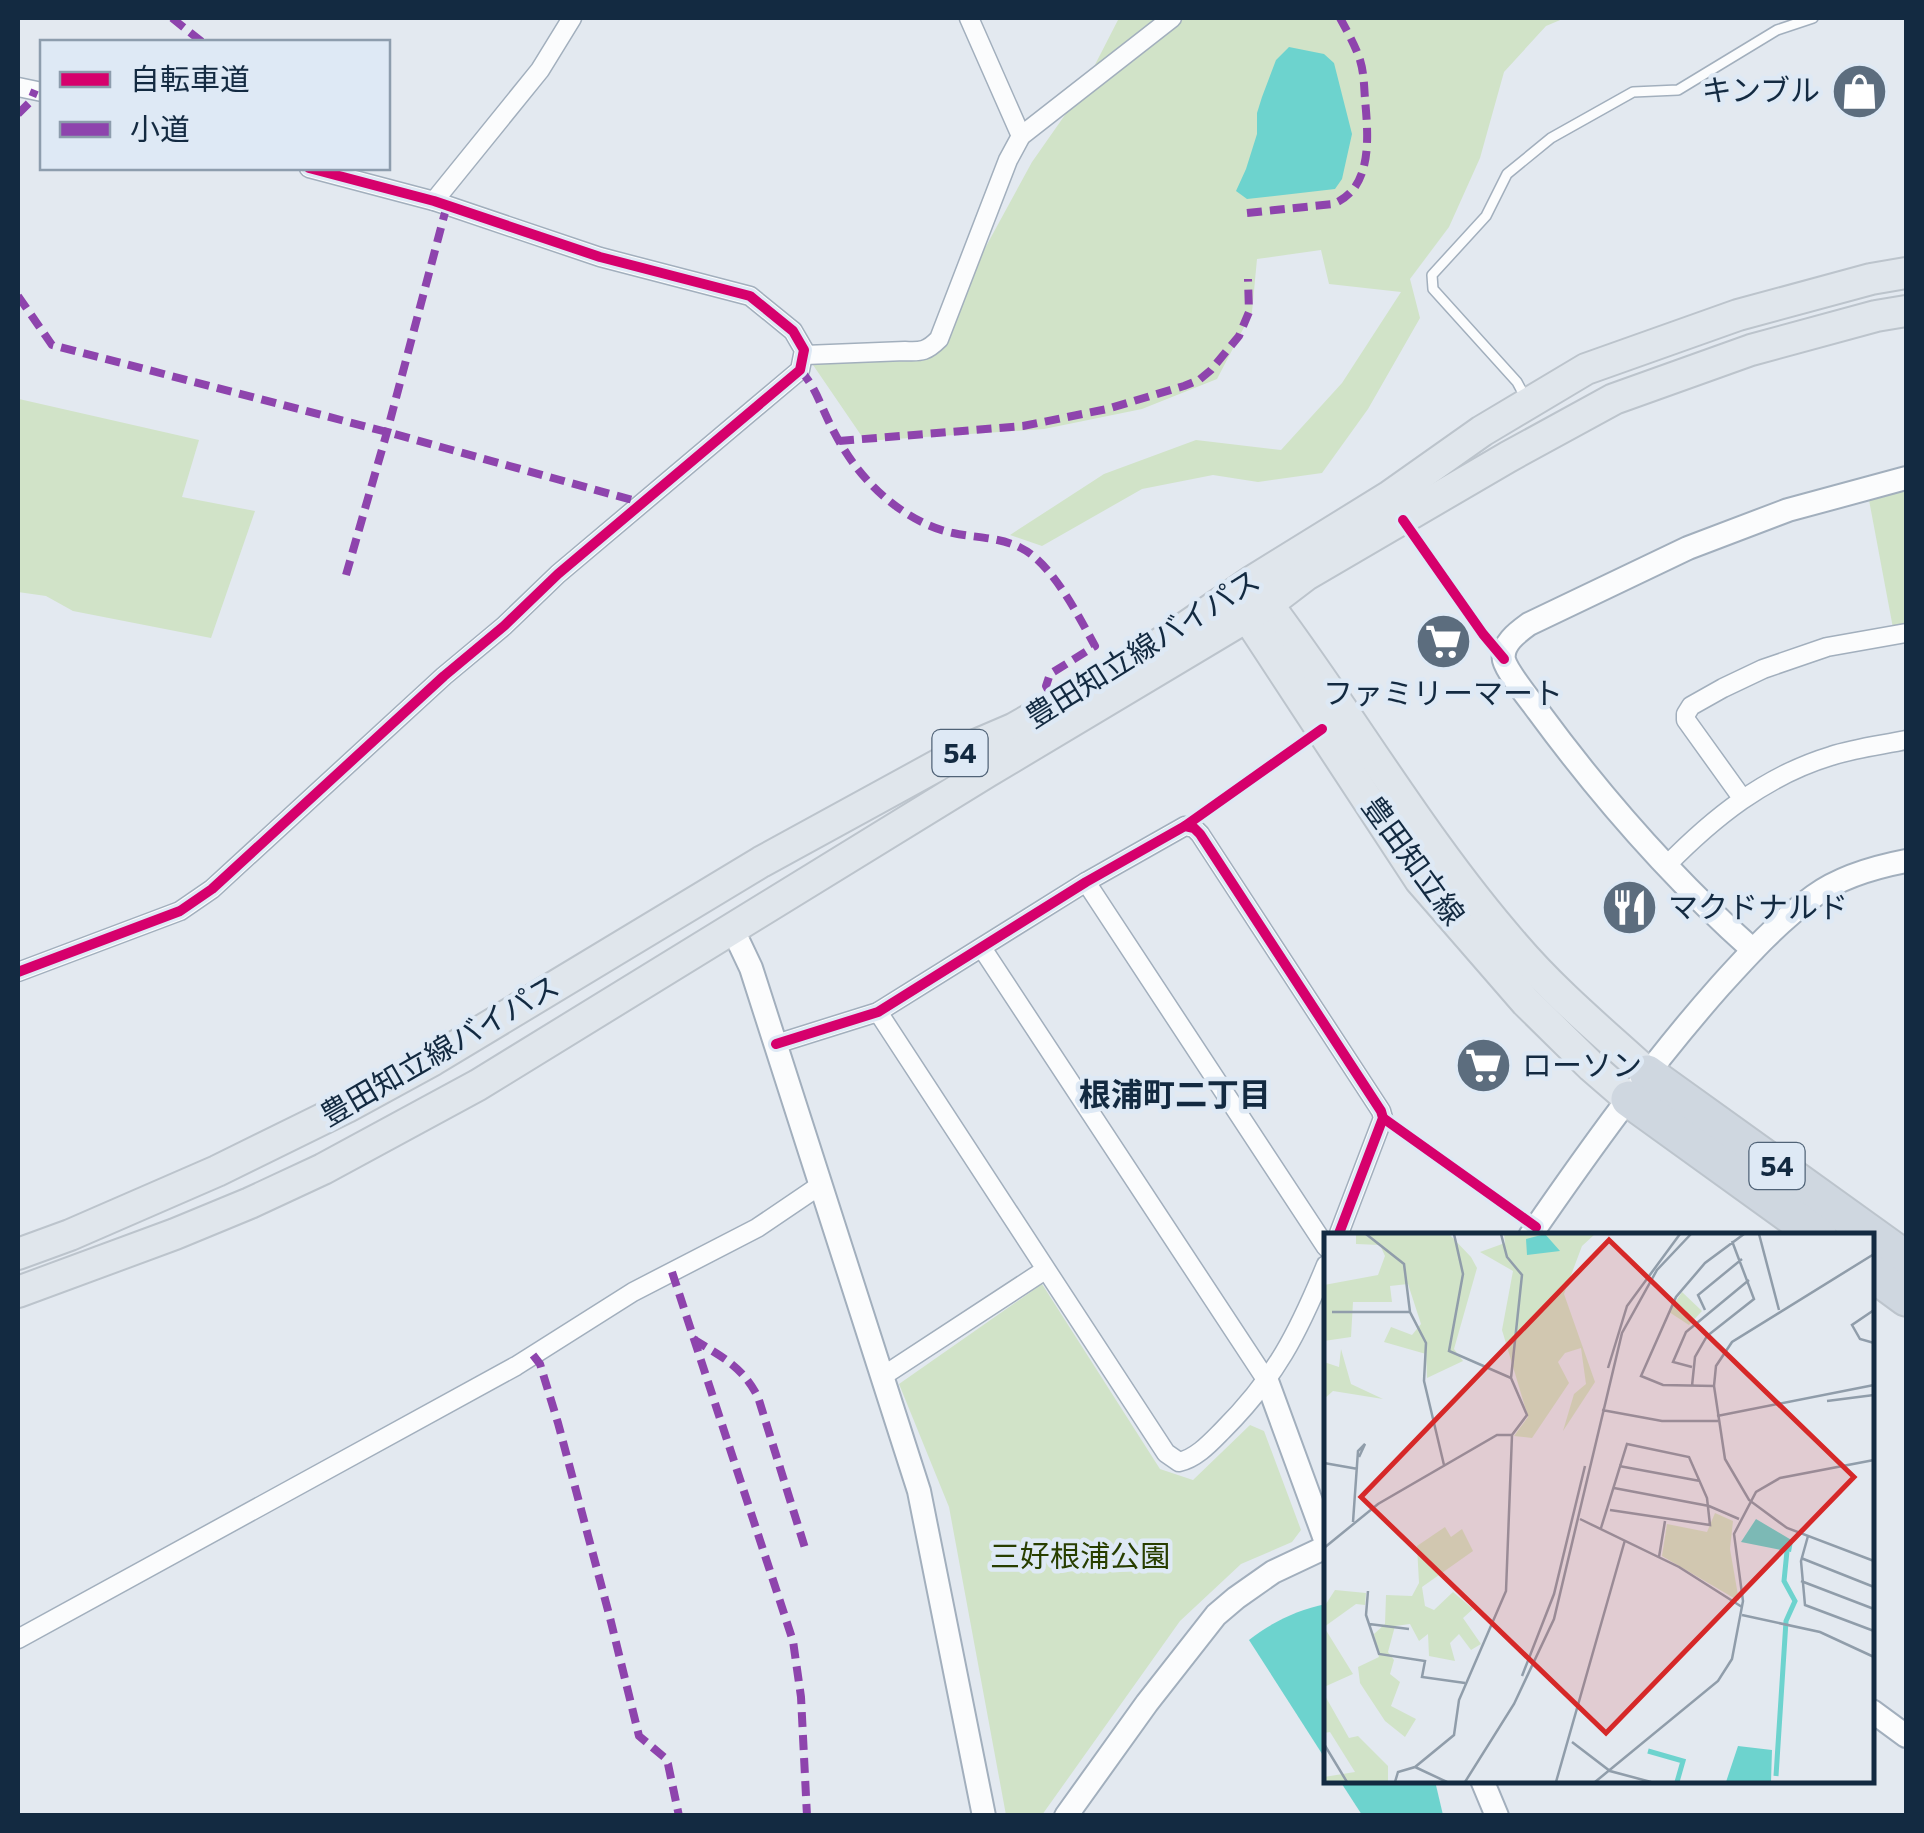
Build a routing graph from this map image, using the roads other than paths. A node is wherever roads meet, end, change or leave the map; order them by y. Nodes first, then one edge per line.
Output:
1 (572, 18) edge
2 (969, 18) edge
3 (1172, 18) edge
4 (1813, 18) edge
5 (1021, 136) junction
6 (317, 170) edge
7 (434, 200) junction
8 (1906, 273) edge
9 (1906, 310) edge
10 (805, 355) junction
11 (1528, 403) junction
12 (1906, 478) edge
13 (1250, 599) junction
14 (1906, 633) edge
15 (1906, 740) edge
16 (1742, 798) junction
17 (1906, 860) edge
18 (1666, 866) junction
19 (1086, 882) junction
20 (733, 930) junction
21 (982, 948) junction
22 (1753, 950) junction
23 (18, 972) edge
24 (878, 1012) junction
25 (776, 1044) junction
26 (1638, 1086) junction
27 (822, 1184) junction
28 (1339, 1233) edge
29 (1532, 1233) edge
30 (1814, 1233) edge
31 (1866, 1233) edge
32 (1874, 1238) edge
33 (1324, 1244) edge
34 (18, 1254) edge
35 (1906, 1259) edge
36 (1045, 1270) junction
37 (1324, 1270) edge
38 (1874, 1274) edge
39 (18, 1292) edge
40 (1906, 1298) edge
41 (882, 1376) junction
42 (1266, 1381) junction
43 (1324, 1540) edge
44 (1324, 1546) edge
45 (18, 1639) edge
46 (1874, 1712) edge
47 (1906, 1736) edge
48 (1483, 1783) edge
49 (984, 1816) edge
50 (1066, 1816) edge
51 (1497, 1816) edge

1 - 7 street
2 - 5 street
3 - 5 street
4 - 11 lane
5 - 10 street
6 - 7 street
7 - 10 street
8 - 11 main road, 豊田知立線バイパス / 54
9 - 13 main road, 豊田知立線バイパス / 54
10 - 23 street
11 - 13 main road, 豊田知立線バイパス / 54
12 - 18 street
13 - 20 main road, 豊田知立線バイパス / 54
13 - 26 main road, 豊田知立線 / 54
13 - 34 main road, 豊田知立線バイパス / 54
14 - 16 street
15 - 16 street
16 - 18 street
17 - 22 street
18 - 22 street
19 - 21 street
19 - 28 street
19 - 33 street
20 - 25 street
20 - 39 main road, 豊田知立線バイパス / 54
21 - 24 street
21 - 42 street
22 - 26 street
24 - 25 street
24 - 36 street
25 - 27 street
26 - 29 street
26 - 30 highway, 54
26 - 31 highway, 54
27 - 41 street
27 - 45 street
32 - 35 highway, 54
36 - 41 street
36 - 42 street
37 - 42 street
38 - 40 highway
41 - 49 street
42 - 43 street
44 - 50 street
46 - 47 street
48 - 51 street

